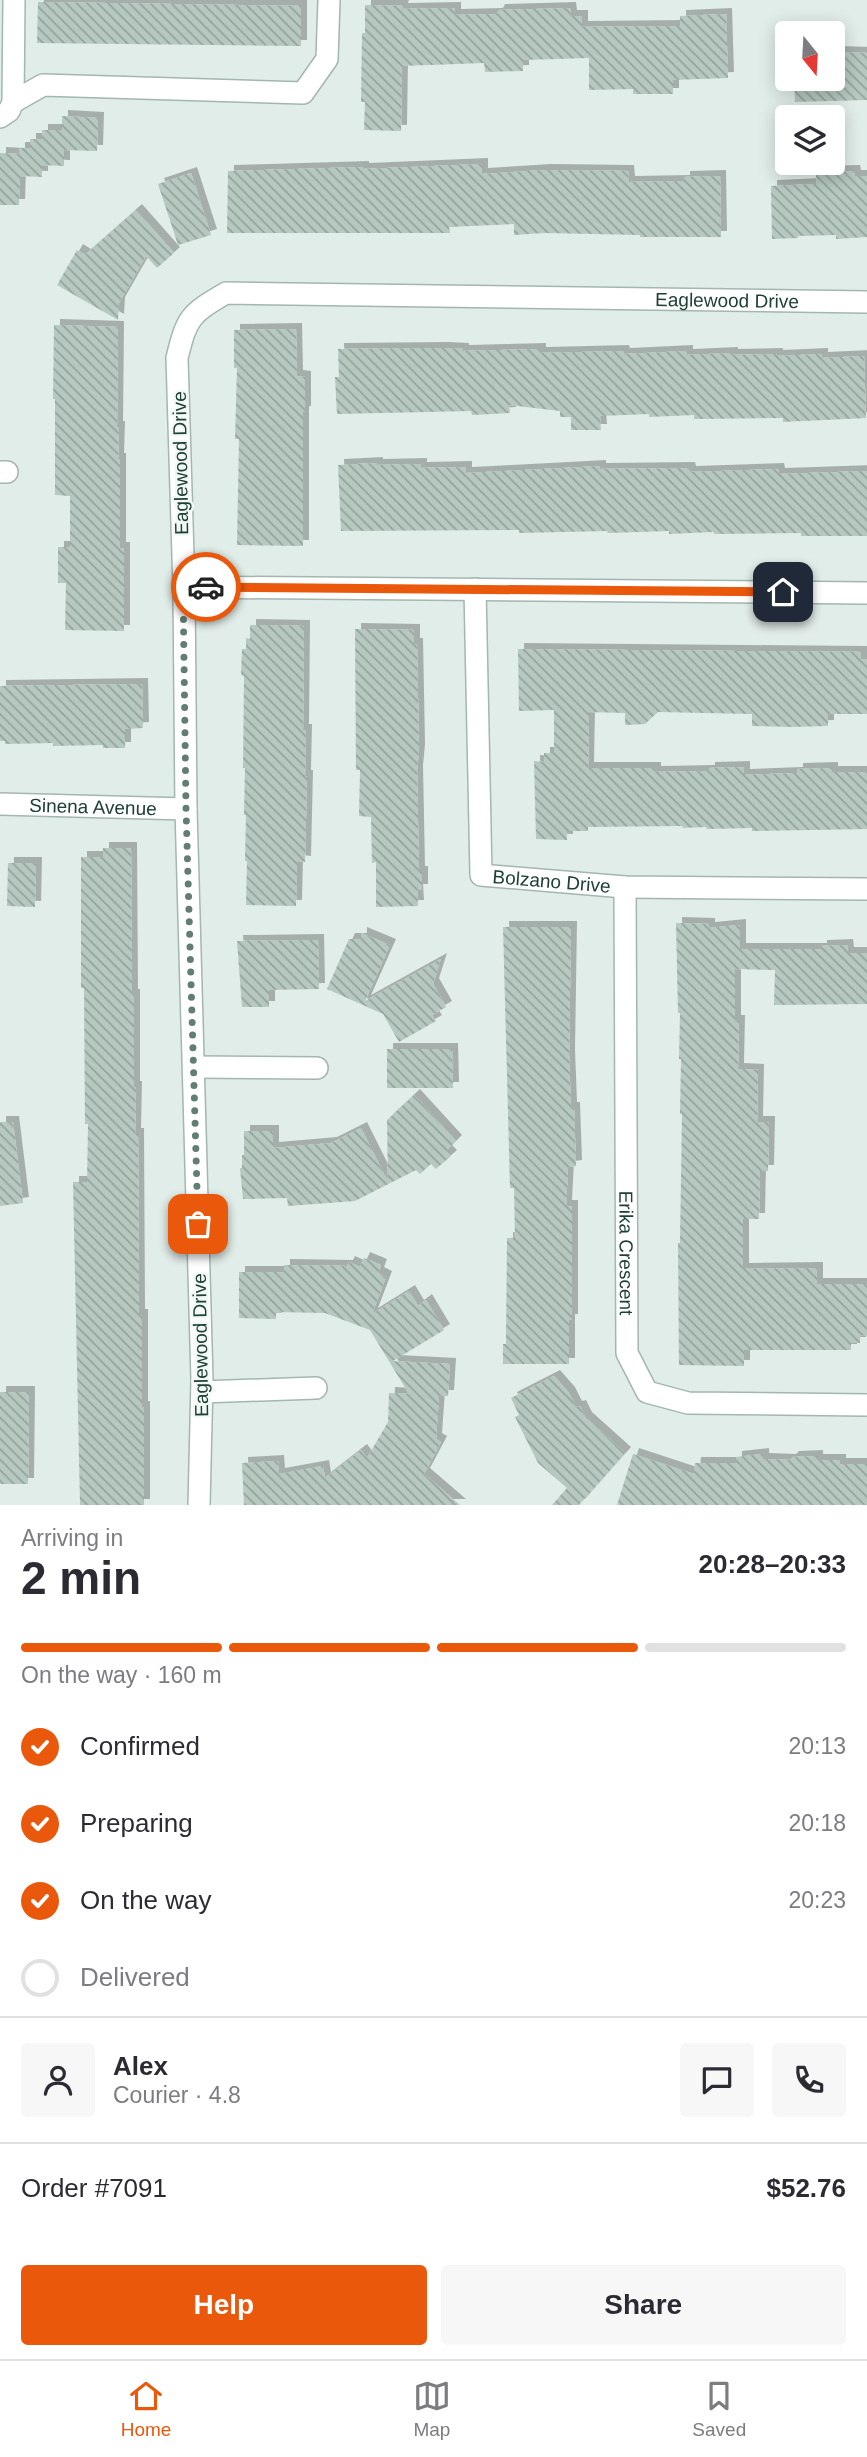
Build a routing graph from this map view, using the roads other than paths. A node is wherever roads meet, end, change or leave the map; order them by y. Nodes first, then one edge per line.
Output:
1 (13, 0) edge
2 (329, 0) edge
3 (7, 109) edge
4 (867, 302) edge
5 (183, 587) junction
6 (475, 589) junction
7 (867, 593) edge
8 (0, 804) edge
9 (186, 808) junction
10 (625, 887) junction
11 (867, 889) edge
12 (194, 1068) junction
13 (317, 1068) dead end
14 (316, 1388) dead end
15 (202, 1392) junction
16 (867, 1405) edge
17 (199, 1505) edge

1 - 3 street
2 - 3 street
4 - 5 street, Eaglewood Drive
5 - 6 street
5 - 9 street, Eaglewood Drive
6 - 7 street
6 - 10 street, Bolzano Drive
8 - 9 street, Sinena Avenue
9 - 12 street, Eaglewood Drive
10 - 11 street, Bolzano Drive
10 - 16 street, Erika Crescent
12 - 13 street
12 - 15 street, Eaglewood Drive
14 - 15 street
15 - 17 street, Eaglewood Drive

